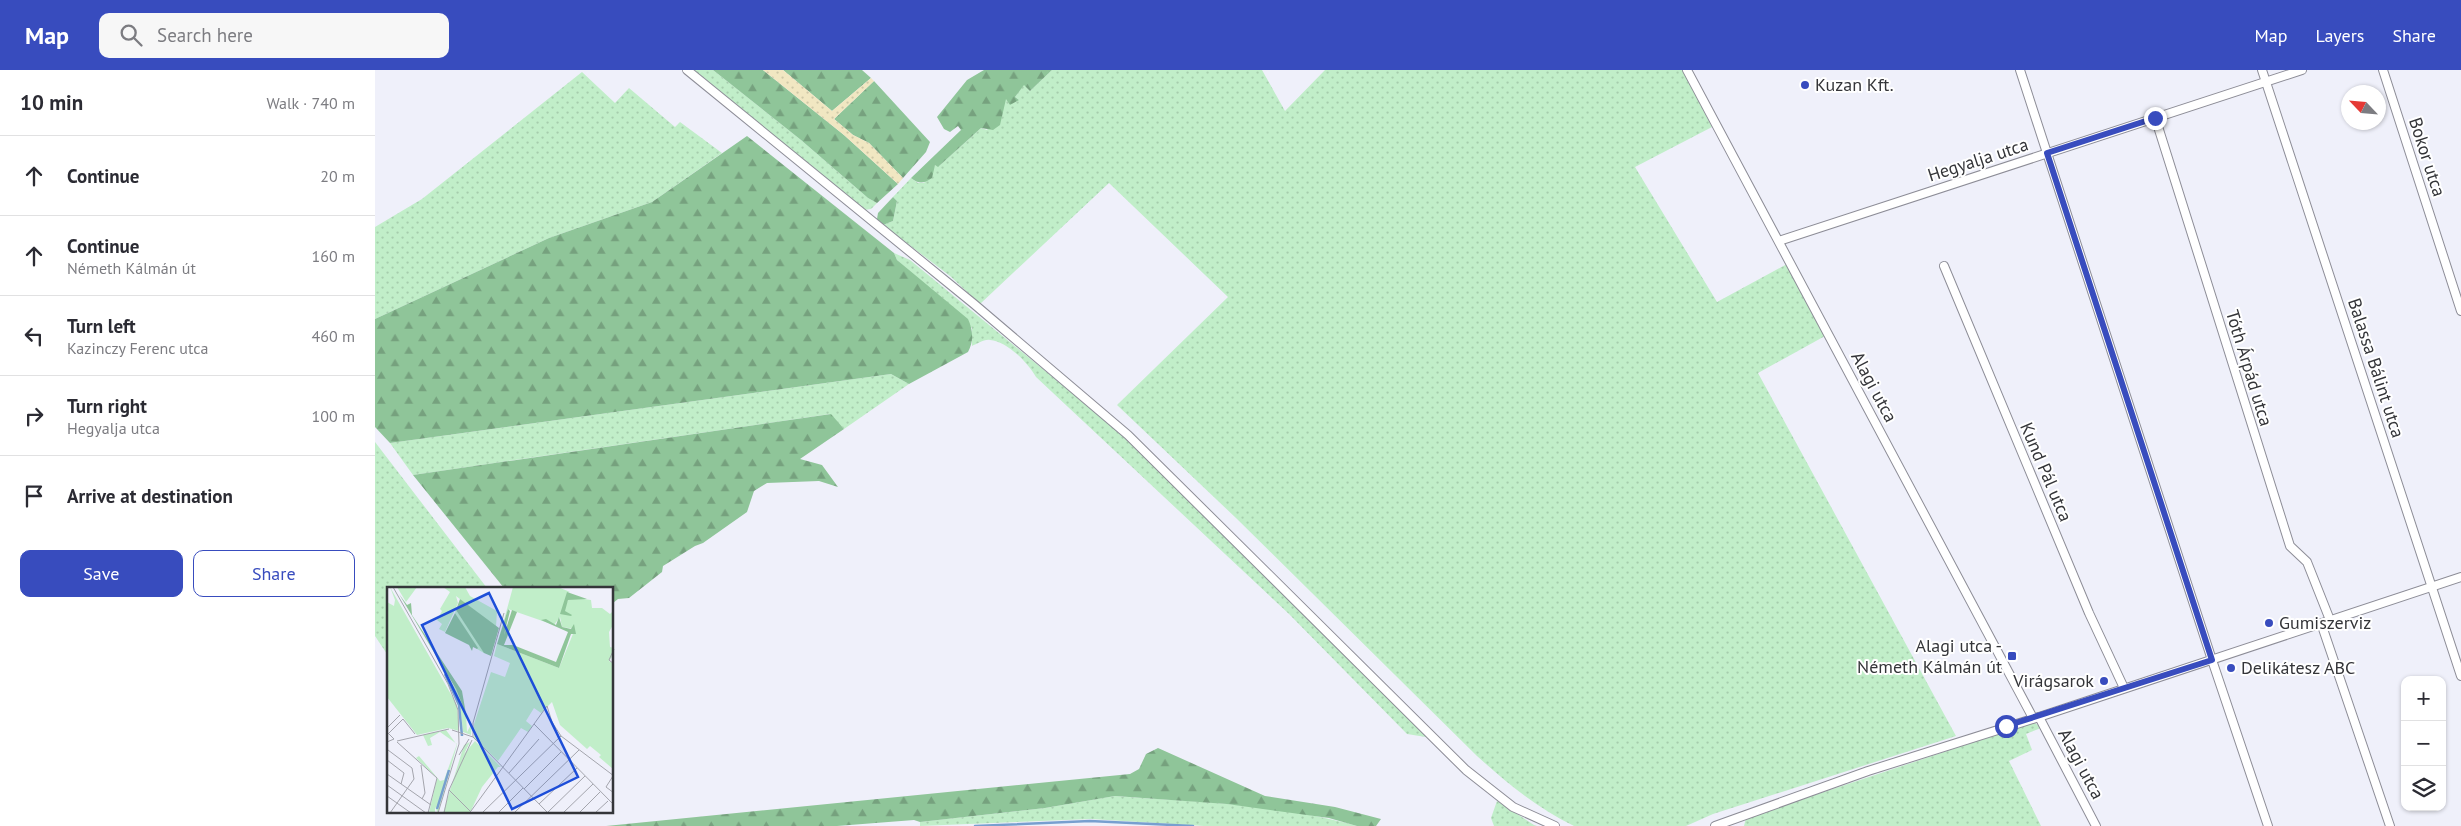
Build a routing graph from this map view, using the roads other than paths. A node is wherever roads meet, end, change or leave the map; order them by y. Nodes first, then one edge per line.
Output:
1 (687, 70) edge
2 (1687, 70) edge
3 (2019, 70) edge
4 (2262, 70) edge
5 (2301, 70) edge
6 (2383, 70) edge
7 (2266, 82) junction
8 (2155, 118) junction
9 (2047, 153) junction
10 (1779, 240) junction
11 (1944, 266) dead end
12 (2461, 310) edge
13 (2461, 577) edge
14 (2433, 586) junction
15 (2330, 620) junction
16 (2321, 624) junction
17 (2212, 660) junction
18 (2461, 676) edge
19 (2124, 688) junction
20 (2036, 718) junction
21 (1555, 826) edge
22 (1715, 826) edge
23 (2096, 826) edge
24 (2268, 826) edge
25 (2390, 826) edge

1 - 21 street
2 - 10 street, Alagi utca
3 - 9 street
4 - 7 street, Balassa Bálint utca
5 - 7 street, Hegyalja utca
6 - 12 street, Bokor utca
7 - 8 street, Hegyalja utca
7 - 14 street, Balassa Bálint utca
8 - 9 street, Hegyalja utca
8 - 15 street, Tóth Árpád utca
9 - 10 street, Hegyalja utca
9 - 17 street
10 - 20 street, Alagi utca
11 - 19 street, Kund Pál utca
13 - 14 street
14 - 15 street
14 - 18 street, Balassa Bálint utca
15 - 16 street
16 - 17 street
16 - 25 street
17 - 19 street
17 - 24 street
19 - 20 street
20 - 22 street
20 - 23 street, Alagi utca

